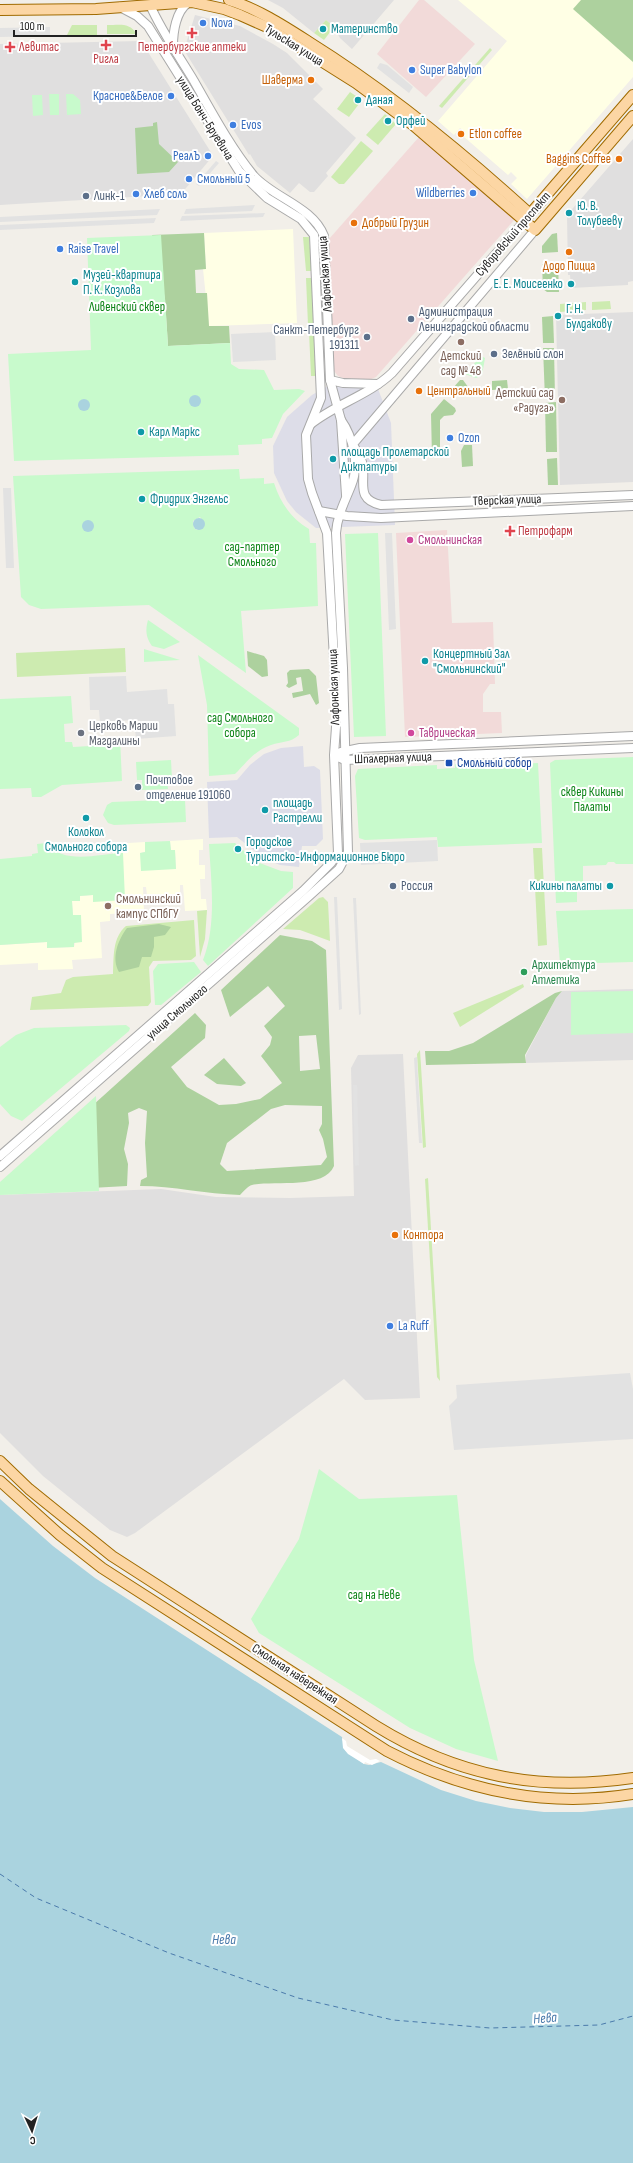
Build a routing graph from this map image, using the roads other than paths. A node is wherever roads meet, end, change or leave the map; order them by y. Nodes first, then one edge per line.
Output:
1 (229, 0) edge
2 (149, 3) edge
3 (188, 3) junction
4 (119, 7) junction
5 (0, 10) edge
6 (173, 46) junction
7 (633, 95) edge
8 (633, 116) edge
9 (527, 218) junction
10 (301, 219) joint
11 (313, 219) joint
12 (535, 230) junction
13 (330, 380) junction
14 (381, 384) junction
15 (336, 407) junction
16 (341, 420) junction
17 (308, 426) junction
18 (353, 444) junction
19 (633, 495) edge
20 (346, 496) junction
21 (633, 506) edge
22 (319, 511) junction
23 (338, 519) junction
24 (633, 736) edge
25 (633, 748) edge
26 (345, 749) junction
27 (334, 755) junction
28 (345, 760) junction
29 (348, 852) joint
30 (338, 853) joint
31 (0, 1156) edge
32 (0, 1167) edge
33 (0, 1461) edge
34 (0, 1481) edge
35 (633, 1778) edge
36 (633, 1794) edge

1 - 9 main road, Тульская улица
2 - 3 main road, Тульская улица
2 - 4 main road, Тульская улица
2 - 6 street, улица Бонч-Бруевича
3 - 6 street
3 - 9 main road, Тульская улица
4 - 5 main road, Тульская улица
4 - 10 street, улица Бонч-Бруевича
6 - 11 street, улица Бонч-Бруевича
7 - 9 main road, Суворовский проспект
8 - 12 main road, Суворовский проспект
9 - 12 main road, Тульская улица
9 - 14 street, Суворовский проспект
10 - 17 street, Лафонская улица
11 - 13 street, Лафонская улица
12 - 18 street, Суворовский проспект
13 - 14 street
13 - 15 street
14 - 15 street
15 - 16 street
15 - 17 street
16 - 18 street
16 - 20 street
17 - 22 street
18 - 19 street, Тверская улица
18 - 20 street
20 - 23 street
21 - 23 street, Тверская улица
22 - 23 street
22 - 27 street, Лафонская улица
23 - 26 street, Лафонская улица
24 - 26 street, Шпалерная улица
25 - 28 street, Шпалерная улица
26 - 27 street, Шпалерная улица
26 - 28 street, Лафонская улица
27 - 28 street, Шпалерная улица
27 - 30 street, Лафонская улица
28 - 29 street, Лафонская улица
29 - 32 street, улица Смольного
30 - 31 street, улица Смольного
33 - 35 main road, Смольная набережная
34 - 36 main road, Смольная набережная

